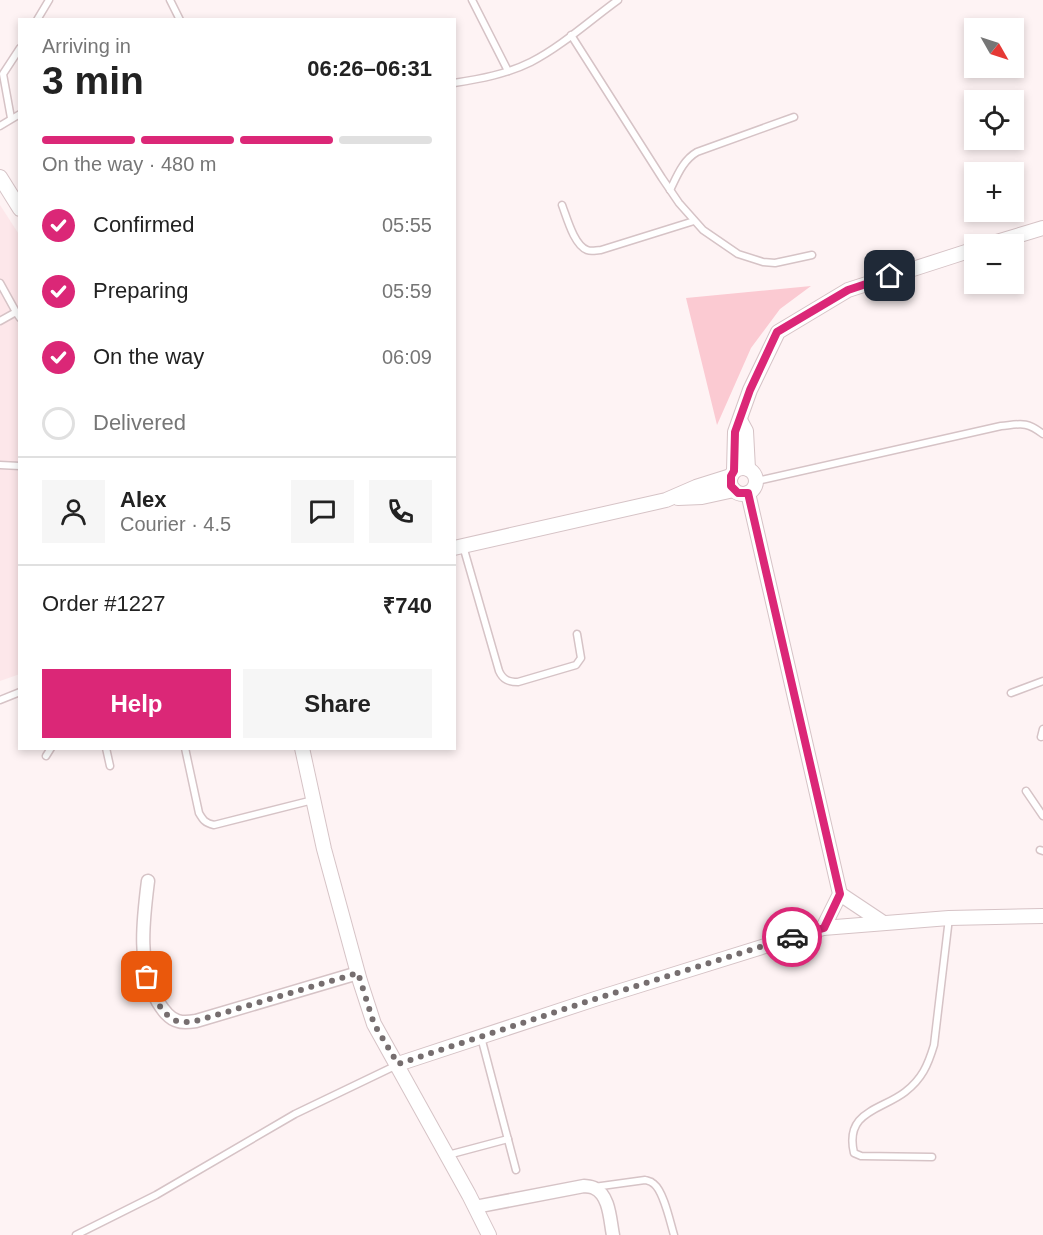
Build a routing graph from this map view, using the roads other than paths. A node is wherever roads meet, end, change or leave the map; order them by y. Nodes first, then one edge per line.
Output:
1 (49, 0) edge
2 (170, 0) edge
3 (472, 0) edge
4 (618, 0) edge
5 (38, 18) edge
6 (179, 18) edge
7 (571, 35) junction
8 (18, 51) edge
9 (508, 71) junction
10 (456, 82) edge
11 (18, 115) edge
12 (794, 117) dead end
13 (11, 118) junction
14 (0, 126) edge
15 (0, 177) edge
16 (670, 190) junction
17 (562, 205) dead end
18 (18, 206) edge
19 (694, 221) junction
20 (1043, 228) edge
21 (1023, 234) edge
22 (964, 253) edge
23 (813, 255) dead end
24 (0, 283) edge
25 (18, 315) edge
26 (0, 321) edge
27 (740, 420) junction
28 (1043, 434) edge
29 (0, 465) edge
30 (18, 466) edge
31 (748, 469) junction
32 (732, 474) junction
33 (757, 481) junction
34 (734, 490) junction
35 (748, 493) junction
36 (670, 498) junction
37 (459, 547) edge
38 (578, 634) dead end
39 (1043, 681) edge
40 (18, 693) edge
41 (1011, 693) dead end
42 (0, 700) edge
43 (1043, 729) edge
44 (1041, 737) dead end
45 (50, 750) edge
46 (106, 750) edge
47 (185, 750) edge
48 (302, 750) edge
49 (46, 756) dead end
50 (110, 766) dead end
51 (1026, 791) dead end
52 (313, 800) junction
53 (1043, 816) edge
54 (148, 881) dead end
55 (840, 894) junction
56 (1043, 916) edge
57 (949, 918) junction
58 (882, 922) junction
59 (824, 928) junction
60 (358, 973) junction
61 (481, 1037) junction
62 (398, 1064) junction
63 (508, 1139) junction
64 (447, 1155) junction
65 (932, 1157) dead end
66 (516, 1170) dead end
67 (594, 1187) junction
68 (475, 1207) junction
69 (76, 1235) edge
70 (489, 1235) edge
71 (613, 1235) edge
72 (674, 1235) edge

1 - 5 lane
2 - 6 lane
3 - 9 lane
4 - 7 lane
7 - 9 lane
7 - 16 lane
8 - 13 lane
9 - 10 lane
11 - 13 lane
12 - 16 lane
13 - 14 lane
15 - 18 street
16 - 19 lane
17 - 19 lane
19 - 23 lane
20 - 21 street
22 - 27 street
24 - 25 lane
25 - 26 lane
27 - 31 street
27 - 32 street
28 - 33 lane
29 - 30 lane
31 - 32 street
31 - 33 street
32 - 34 street
32 - 36 street
33 - 35 street
34 - 35 street
34 - 36 street
35 - 55 street
36 - 37 street
37 - 38 lane
39 - 41 lane
40 - 42 lane
43 - 44 lane
45 - 49 lane
46 - 50 lane
47 - 52 lane
48 - 52 street
51 - 53 lane
52 - 60 street
54 - 60 street
55 - 58 street
55 - 59 street
56 - 57 street
57 - 58 street
57 - 65 lane
58 - 59 street
59 - 61 street
60 - 62 street
61 - 62 street
61 - 63 lane
62 - 64 street
62 - 69 lane
63 - 64 lane
63 - 66 lane
64 - 68 street
67 - 68 street
67 - 71 street
67 - 72 lane
68 - 70 street

